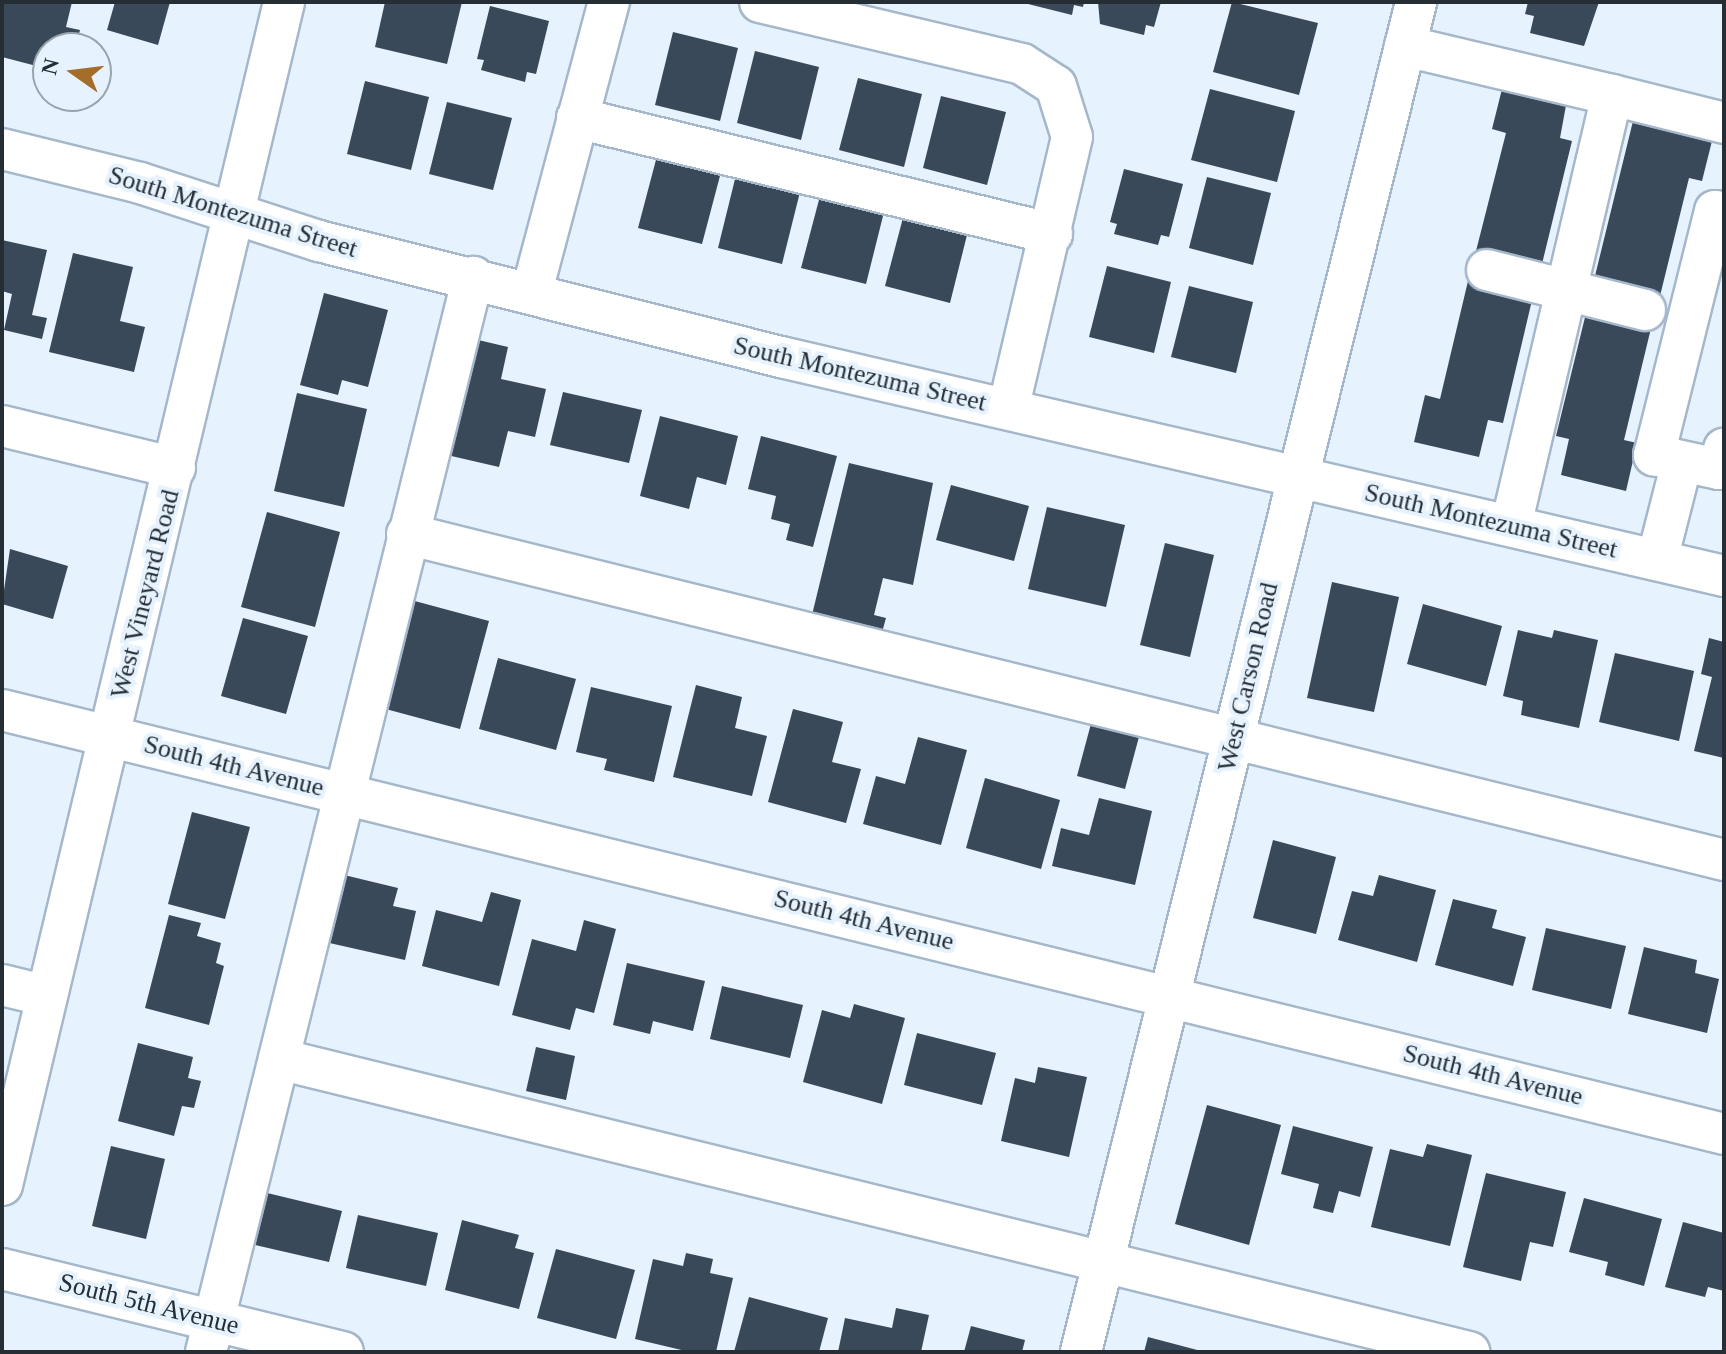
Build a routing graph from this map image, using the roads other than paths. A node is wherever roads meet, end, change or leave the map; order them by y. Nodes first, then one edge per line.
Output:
1 (284, 2) edge
2 (609, 2) edge
3 (760, 2) edge
4 (1416, 2) edge
5 (1405, 46) junction
6 (1612, 95) junction
7 (577, 118) junction
8 (1724, 123) edge
9 (2, 149) edge
10 (1724, 213) edge
11 (237, 215) junction
12 (1052, 234) junction
13 (1487, 270) dead end
14 (473, 277) junction
15 (1565, 289) junction
16 (532, 291) junction
17 (1645, 310) dead end
18 (1008, 409) junction
19 (2, 426) edge
20 (1724, 449) edge
21 (1682, 462) junction
22 (175, 468) junction
23 (1296, 474) junction
24 (1511, 525) junction
25 (407, 534) junction
26 (1657, 560) junction
27 (1724, 576) edge
28 (2, 710) edge
29 (110, 736) junction
30 (1234, 736) junction
31 (343, 793) junction
32 (1724, 860) edge
33 (2, 985) edge
34 (1171, 994) junction
35 (47, 996) junction
36 (279, 1059) junction
37 (1724, 1134) edge
38 (2, 1185) edge
39 (1103, 1262) junction
40 (2, 1269) edge
41 (211, 1336) edge
42 (343, 1352) edge
43 (1081, 1352) edge
44 (1469, 1352) edge

1 - 11 street, West Vineyard Road
2 - 7 street
3 - 12 street
4 - 5 street, West Carson Road
5 - 6 street
5 - 23 street, West Carson Road
6 - 8 street
6 - 15 street
7 - 12 street
7 - 16 street
9 - 11 street, South Montezuma Street
10 - 21 street
11 - 14 street, South Montezuma Street
11 - 22 street, West Vineyard Road
12 - 18 street
13 - 15 street
14 - 16 street, South Montezuma Street
14 - 25 street
15 - 17 street
15 - 24 street
16 - 18 street, South Montezuma Street
18 - 23 street, South Montezuma Street
19 - 22 street
20 - 21 street
21 - 26 street
22 - 29 street, West Vineyard Road
23 - 24 street, South Montezuma Street
23 - 30 street, West Carson Road
24 - 26 street, South Montezuma Street
25 - 30 street
25 - 31 street
26 - 27 street, South Montezuma Street
28 - 29 street, South 4th Avenue
29 - 31 street, South 4th Avenue
29 - 35 street, West Vineyard Road
30 - 32 street
30 - 34 street, West Carson Road
31 - 34 street, South 4th Avenue
31 - 36 street
33 - 35 street
34 - 37 street, South 4th Avenue
34 - 39 street, West Carson Road
35 - 38 street, West Vineyard Road
36 - 39 street
36 - 41 street
39 - 43 street, West Carson Road
39 - 44 street
40 - 41 street, South 5th Avenue
41 - 42 street, South 5th Avenue

